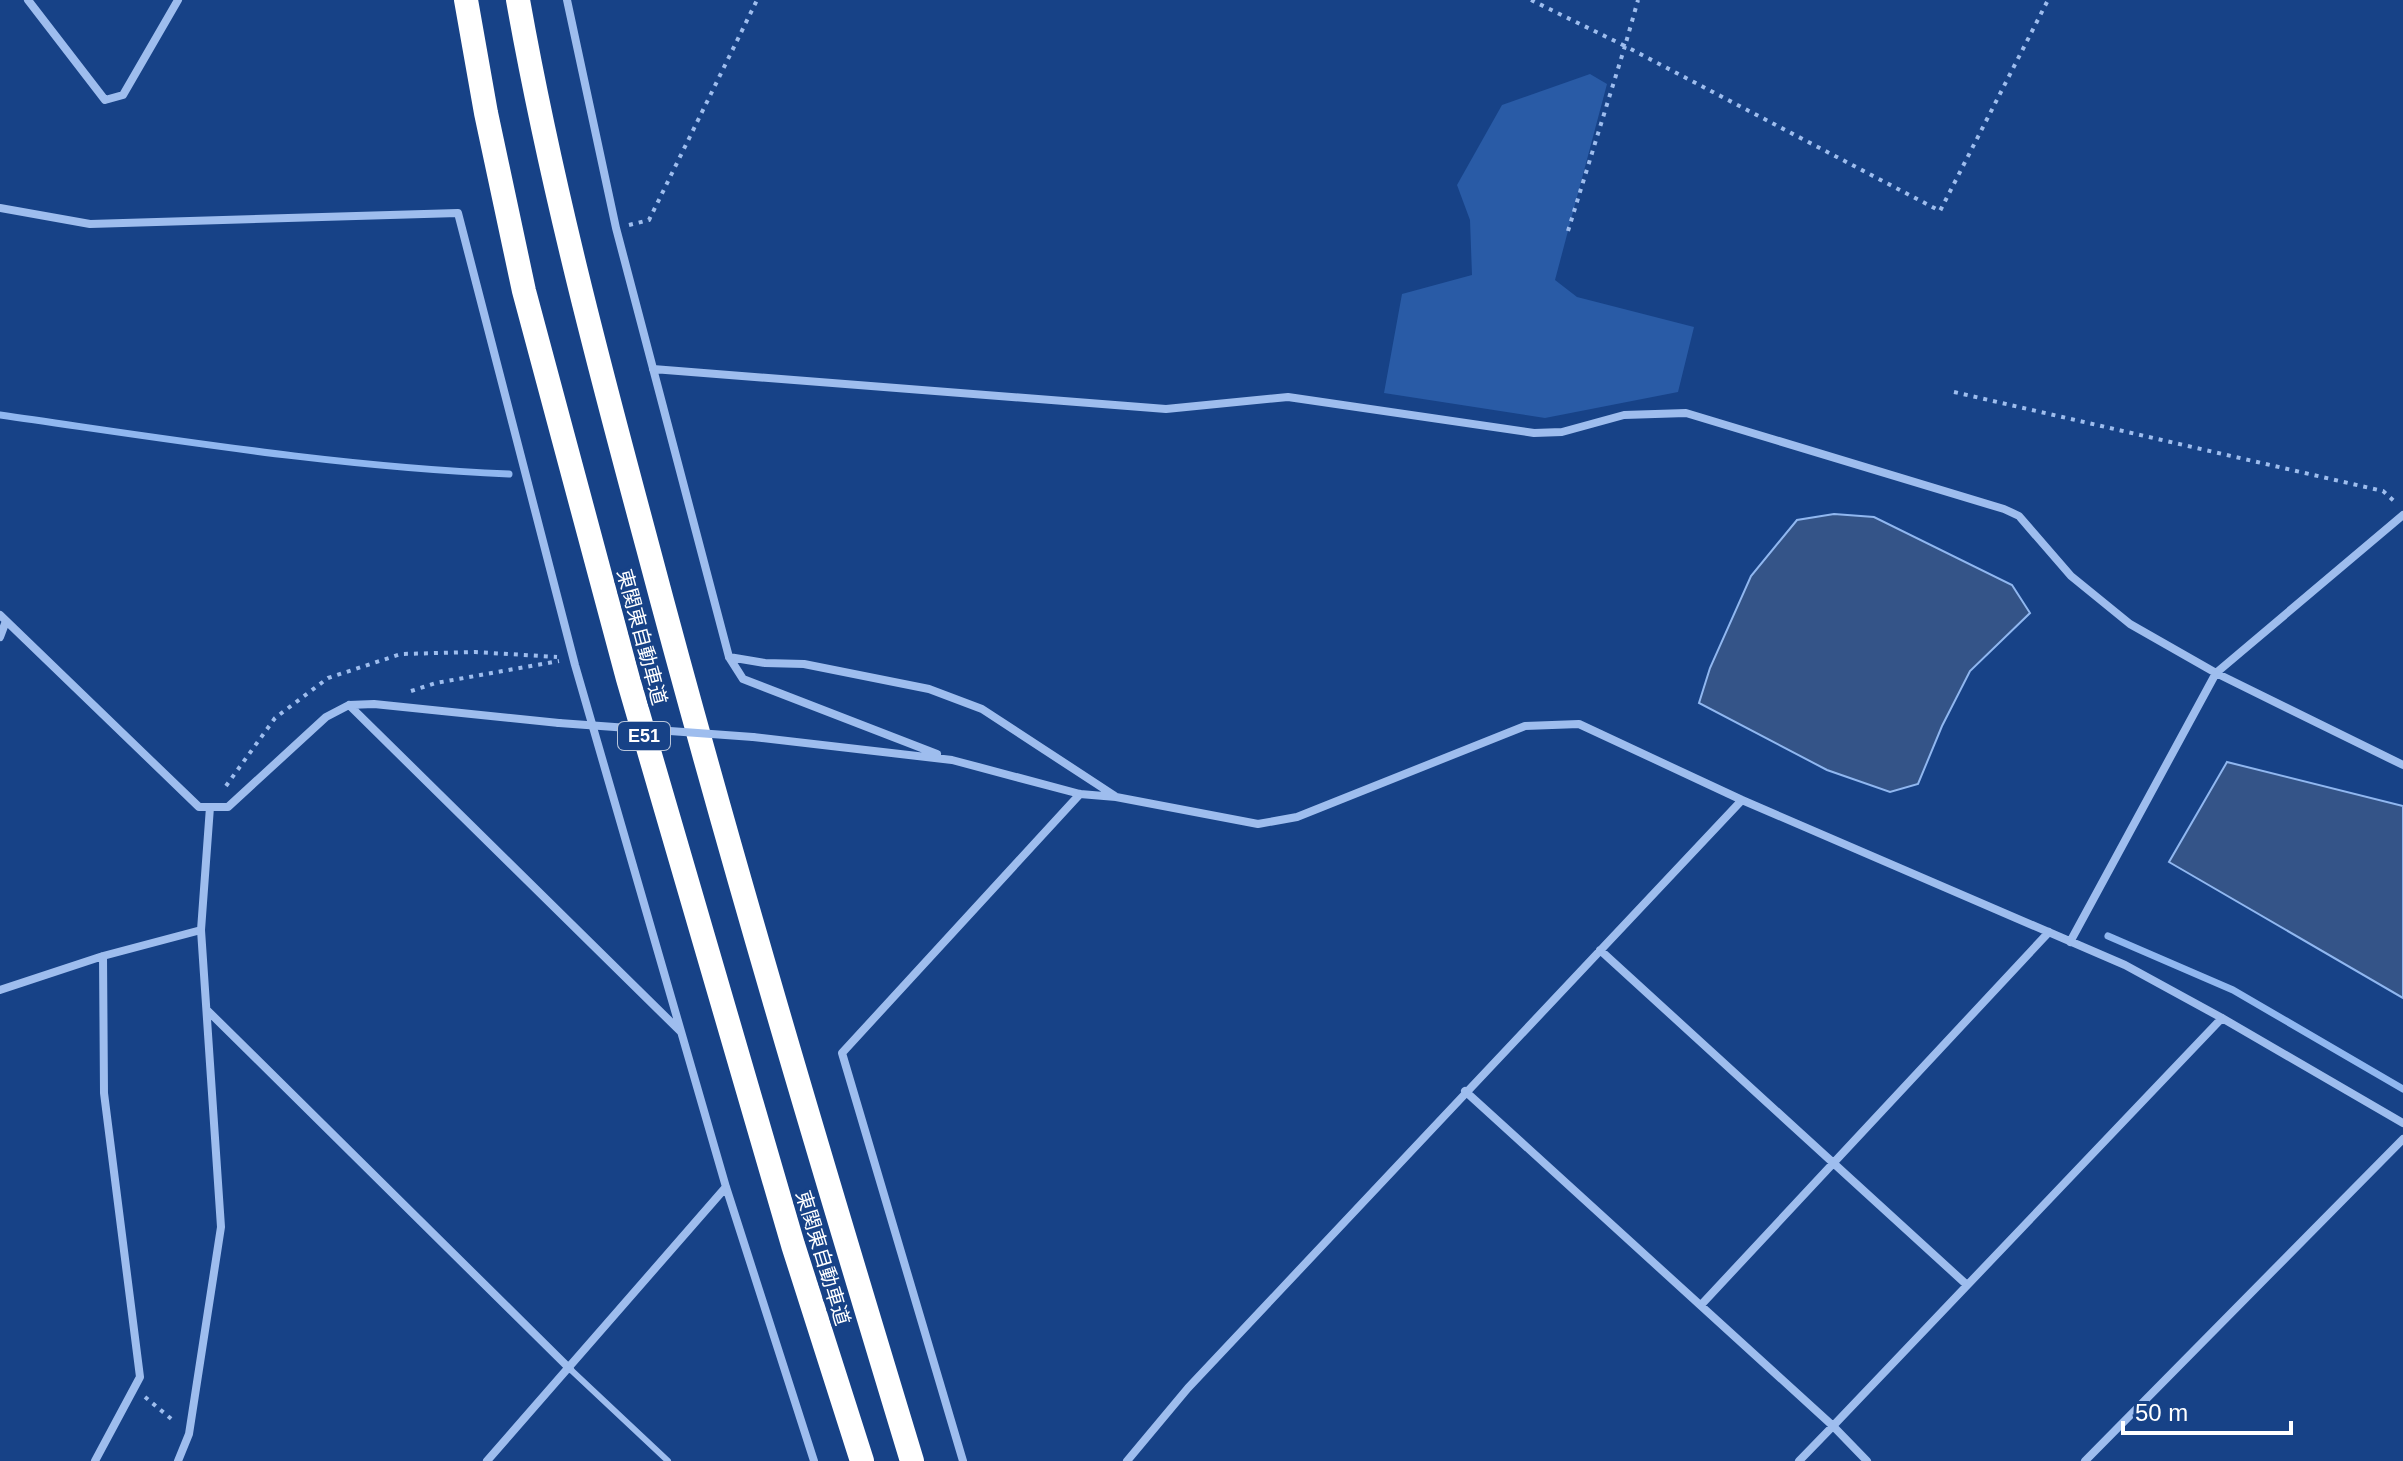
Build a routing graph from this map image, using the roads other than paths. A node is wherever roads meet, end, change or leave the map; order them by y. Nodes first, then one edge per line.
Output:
1 (28, 0) edge
2 (178, 0) edge
3 (466, 0) edge
4 (518, 0) edge
5 (567, 0) edge
6 (0, 208) edge
7 (653, 369) junction
8 (2403, 515) edge
9 (3, 618) edge
10 (0, 637) edge
11 (729, 657) junction
12 (2216, 673) junction
13 (349, 705) junction
14 (952, 760) junction
15 (2403, 765) edge
16 (1080, 794) junction
17 (1116, 797) junction
18 (1742, 800) junction
19 (210, 807) junction
20 (201, 930) junction
21 (2049, 932) junction
22 (2070, 942) junction
23 (1600, 950) junction
24 (103, 956) junction
25 (0, 990) edge
26 (207, 1010) junction
27 (2222, 1018) junction
28 (681, 1032) junction
29 (1465, 1091) junction
30 (2403, 1123) edge
31 (2403, 1139) edge
32 (1832, 1164) junction
33 (726, 1187) junction
34 (1967, 1285) junction
35 (1701, 1305) junction
36 (570, 1369) junction
37 (1833, 1426) junction
38 (95, 1461) edge
39 (178, 1461) edge
40 (487, 1461) edge
41 (668, 1461) edge
42 (814, 1461) edge
43 (862, 1461) edge
44 (912, 1461) edge
45 (963, 1461) edge
46 (1127, 1461) edge
47 (1799, 1461) edge
48 (1867, 1461) edge
49 (2085, 1461) edge

1 - 2 street
3 - 43 highway, 東関東自動車道 / E51
4 - 44 highway, 東関東自動車道 / E51
5 - 7 street
6 - 28 street
7 - 11 street
7 - 12 street
8 - 12 street
9 - 10 street
9 - 19 street
11 - 14 street
11 - 17 street
12 - 15 street
12 - 22 street
13 - 14 street, bridge
13 - 19 street
13 - 28 street
14 - 16 street
16 - 17 street
16 - 45 street
17 - 18 street
18 - 21 street
18 - 23 street
19 - 20 street
20 - 24 street
20 - 26 street
21 - 22 street
21 - 32 street
22 - 27 street
23 - 29 street
23 - 32 street
24 - 25 street
24 - 38 street
26 - 36 street
26 - 39 street
27 - 30 street
27 - 34 street
28 - 33 street
29 - 35 street
29 - 46 street
31 - 49 street
32 - 34 street
32 - 35 street
33 - 36 street
33 - 42 street
34 - 37 street
35 - 37 street
36 - 40 street
36 - 41 lane
37 - 47 street
37 - 48 street

